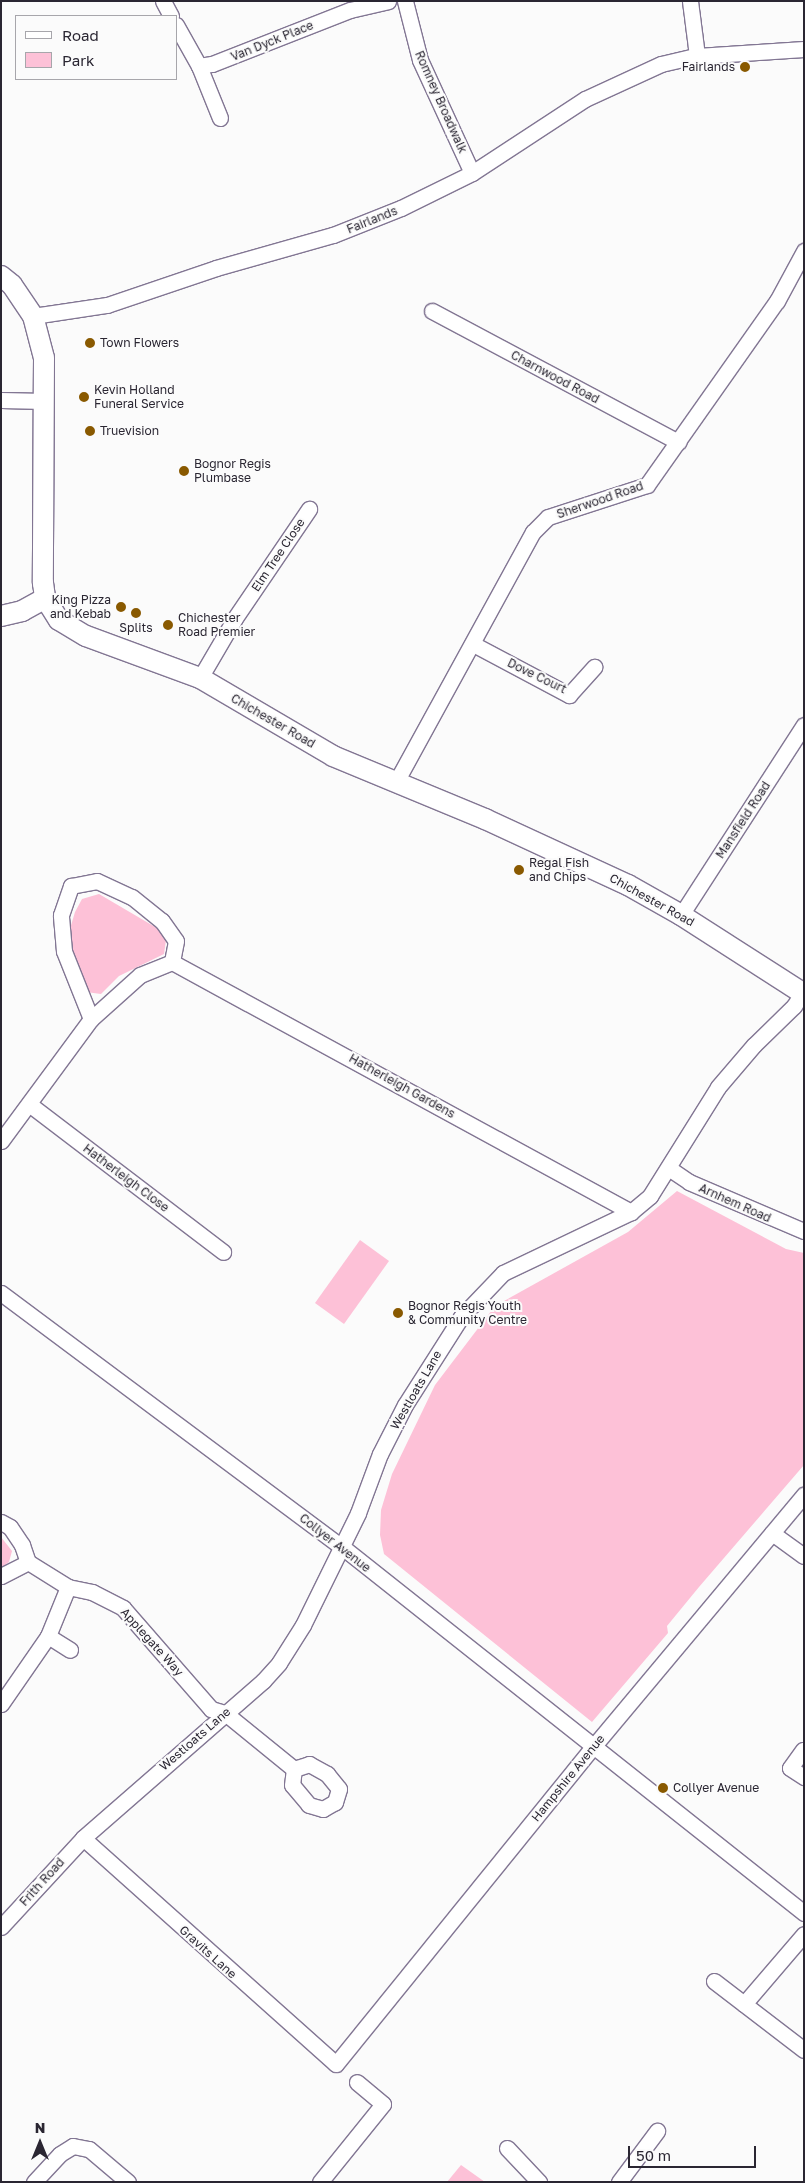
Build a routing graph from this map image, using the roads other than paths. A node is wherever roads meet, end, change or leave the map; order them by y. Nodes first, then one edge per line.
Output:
1 (163, 1) edge
2 (388, 1) edge
3 (405, 1) edge
4 (690, 1) edge
5 (170, 15) edge
6 (178, 29) edge
7 (804, 49) edge
8 (697, 56) junction
9 (199, 66) junction
10 (220, 118) dead end
11 (472, 173) junction
12 (804, 251) edge
13 (1, 276) edge
14 (432, 311) dead end
15 (33, 316) junction
16 (1, 400) edge
17 (45, 401) junction
18 (678, 442) junction
19 (309, 509) dead end
20 (45, 598) junction
21 (1, 616) edge
22 (473, 644) junction
23 (594, 667) dead end
24 (200, 678) junction
25 (804, 725) edge
26 (396, 782) junction
27 (681, 915) junction
28 (172, 962) junction
29 (803, 993) edge
30 (91, 1019) junction
31 (29, 1104) junction
32 (1, 1141) edge
33 (670, 1168) junction
34 (631, 1212) junction
35 (804, 1231) edge
36 (223, 1252) dead end
37 (1, 1294) edge
38 (804, 1495) edge
39 (1, 1522) edge
40 (772, 1532) junction
41 (341, 1546) junction
42 (804, 1556) edge
43 (28, 1562) junction
44 (1, 1576) edge
45 (68, 1587) junction
46 (48, 1636) junction
47 (70, 1650) dead end
48 (1, 1704) edge
49 (225, 1713) junction
50 (593, 1747) junction
51 (802, 1750) edge
52 (294, 1769) dead end
53 (804, 1777) edge
54 (83, 1838) junction
55 (804, 1913) edge
56 (1, 1927) edge
57 (804, 1934) edge
58 (714, 1981) dead end
59 (744, 2004) junction
60 (804, 2050) edge
61 (336, 2064) joint
62 (357, 2082) dead end
63 (657, 2131) dead end
64 (507, 2148) dead end
65 (34, 2182) edge
66 (128, 2182) edge
67 (320, 2182) edge
68 (539, 2182) edge
69 (619, 2182) edge

1 - 5 street
2 - 9 street, Van Dyck Place
3 - 11 street, Romney Broadwalk
4 - 8 street
6 - 9 street
7 - 8 street, Fairlands
8 - 11 street, Fairlands
9 - 10 street
11 - 15 street, Fairlands
12 - 18 street, Sherwood Road
13 - 15 main road, Chichester Road
14 - 18 street, Charnwood Road
15 - 17 main road, Chichester Road
16 - 17 street
17 - 20 main road, Chichester Road
18 - 22 street, Sherwood Road
19 - 24 street, Elm Tree Close
20 - 21 main road
20 - 24 main road, Chichester Road
22 - 23 street, Dove Court
22 - 26 street, Sherwood Road
24 - 26 main road, Chichester Road
25 - 27 street, Mansfield Road
26 - 27 main road, Chichester Road
27 - 29 main road, Chichester Road
28 - 30 street
28 - 30 street
28 - 34 street, Hatherleigh Gardens
29 - 33 street, Westloats Lane
30 - 31 street
31 - 32 street
31 - 36 street, Hatherleigh Close
33 - 34 street, Westloats Lane
33 - 35 street, Arnhem Road
34 - 41 street, Westloats Lane
37 - 41 street, Collyer Avenue
38 - 40 street, Hampshire Avenue
39 - 43 street
40 - 42 street
40 - 50 street, Hampshire Avenue
41 - 49 street, Westloats Lane
41 - 50 street, Collyer Avenue
43 - 44 street
43 - 45 street, Applegate Way
45 - 46 street
45 - 49 street, Applegate Way
46 - 47 street
46 - 48 street
49 - 52 street, Applegate Way
49 - 54 street, Westloats Lane
50 - 55 street, Collyer Avenue
50 - 61 street, Hampshire Avenue
51 - 53 street
54 - 56 street, Frith Road
54 - 61 street, Gravits Lane
57 - 59 street
58 - 59 street
59 - 60 street
62 - 67 street
63 - 69 street
64 - 68 street
65 - 66 street

